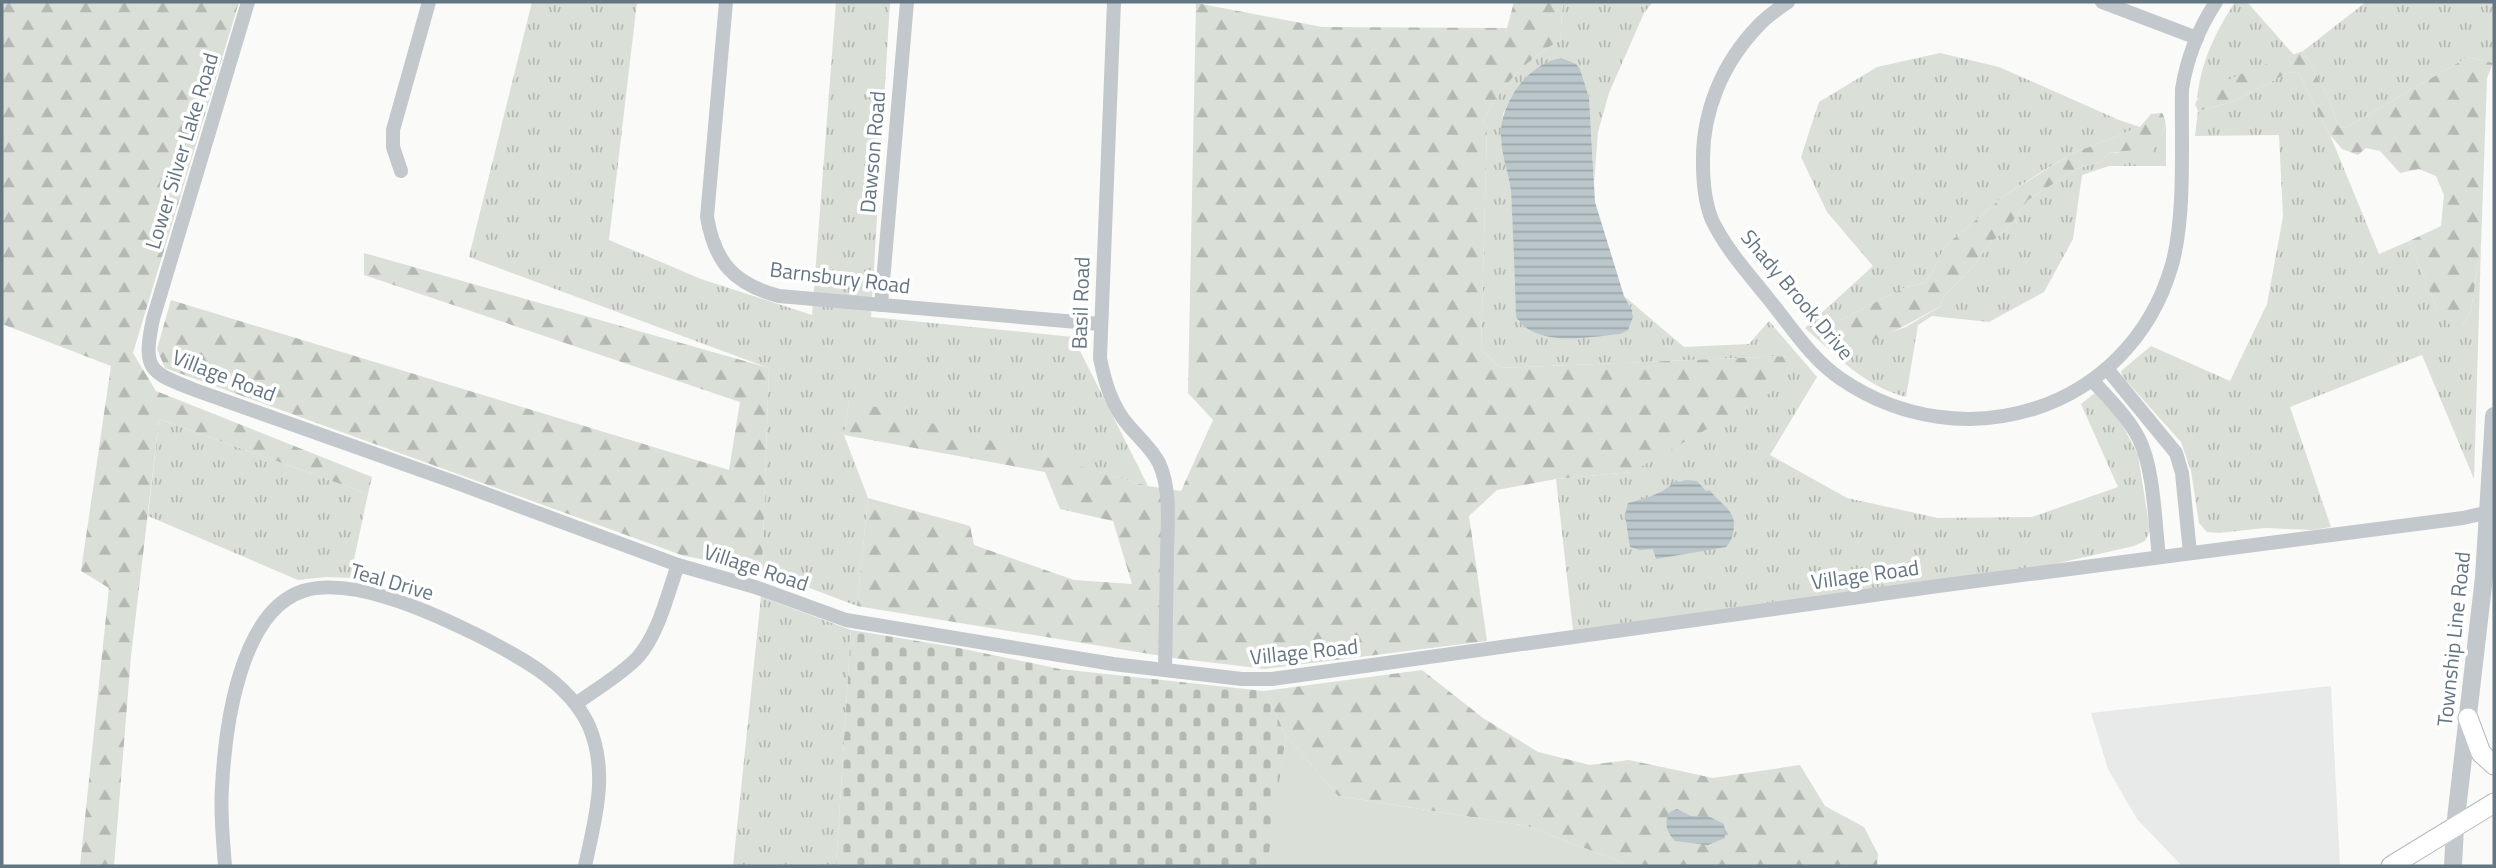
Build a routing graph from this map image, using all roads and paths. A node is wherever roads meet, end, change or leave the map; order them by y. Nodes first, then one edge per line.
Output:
1 (248, 2) edge
2 (429, 2) edge
3 (726, 2) edge
4 (907, 2) edge
5 (1114, 2) edge
6 (1788, 2) edge
7 (2102, 2) edge
8 (2216, 2) edge
9 (2197, 38) junction
10 (401, 171) dead end
11 (881, 305) junction
12 (1100, 324) junction
13 (2108, 370) junction
14 (155, 372) joint
15 (2092, 380) junction
16 (2494, 416) edge
17 (2492, 512) edge
18 (2190, 552) junction
19 (2159, 557) junction
20 (678, 565) junction
21 (1165, 670) junction
22 (576, 704) junction
23 (2468, 718) junction
24 (2494, 765) edge
25 (2494, 803) edge
26 (2455, 827) junction
27 (225, 866) edge
28 (585, 866) edge
29 (2391, 866) edge
30 (2453, 866) edge

1 - 14 street, Lower Silver Lake Road
2 - 10 street
3 - 11 street, Barnsbury Road
4 - 11 street, Dawson Road
5 - 12 street, Basil Road
6 - 15 street, Shady Brook Drive
7 - 9 street
8 - 9 street, Shady Brook Drive
9 - 13 street, Shady Brook Drive
11 - 12 street, Barnsbury Road
12 - 21 street, Basil Road
13 - 15 street, Shady Brook Drive
13 - 18 street
14 - 20 street, Village Road
15 - 19 street
16 - 17 street, Township Line Road
17 - 18 street, Village Road
17 - 23 street, Township Line Road
18 - 19 street, Village Road
19 - 21 street, Village Road
20 - 21 street, Village Road
20 - 22 street
22 - 27 street, Teal Drive
22 - 28 street, Teal Drive
23 - 24 main road
23 - 26 street, Township Line Road
25 - 26 main road
26 - 29 main road
26 - 30 street, Township Line Road

